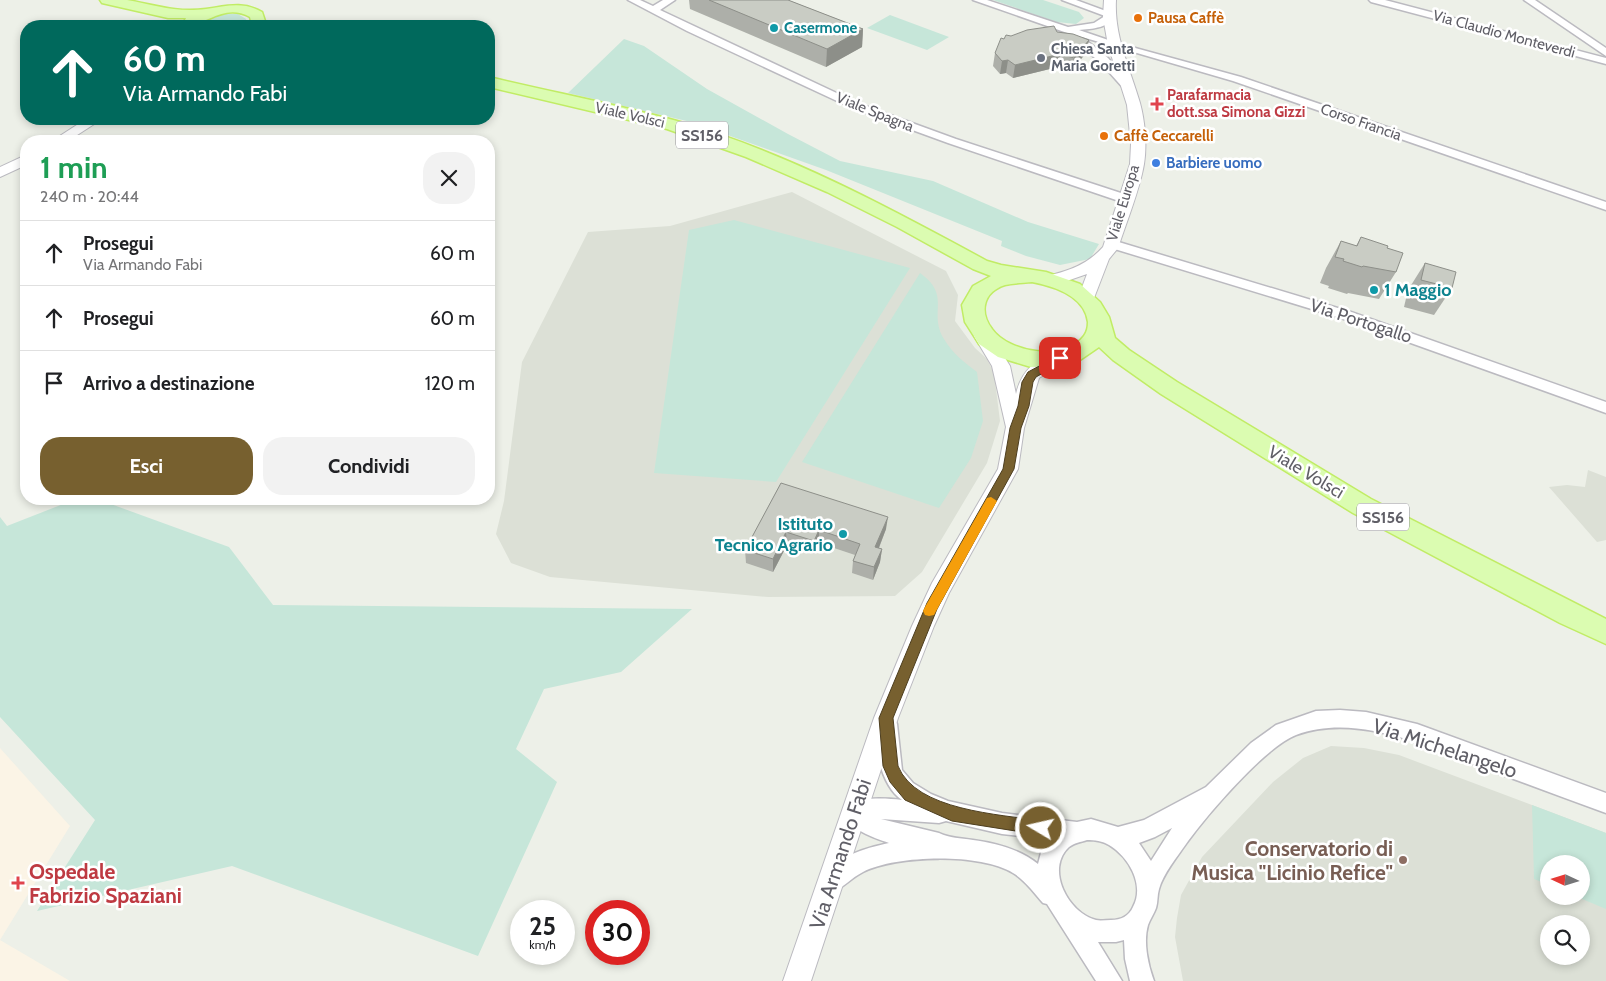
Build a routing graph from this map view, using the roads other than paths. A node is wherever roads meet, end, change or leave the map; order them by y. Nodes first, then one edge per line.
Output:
1 (107, 0) edge
2 (633, 0) edge
3 (670, 0) edge
4 (978, 0) edge
5 (1067, 0) edge
6 (1110, 0) edge
7 (1374, 0) edge
8 (1529, 0) edge
9 (246, 4) edge
10 (1094, 5) edge
11 (653, 10) junction
12 (212, 12) junction
13 (168, 14) junction
14 (1109, 15) junction
15 (176, 20) edge
16 (192, 20) edge
17 (258, 20) edge
18 (1060, 28) junction
19 (1114, 45) junction
20 (1606, 53) edge
21 (1606, 61) edge
22 (495, 83) edge
23 (1129, 88) junction
24 (85, 125) edge
25 (69, 135) edge
26 (20, 162) edge
27 (0, 173) edge
28 (1126, 199) junction
29 (1606, 206) edge
30 (1112, 244) junction
31 (955, 252) junction
32 (1101, 258) junction
33 (1025, 276) junction
34 (1053, 280) junction
35 (979, 292) junction
36 (1086, 298) junction
37 (1098, 317) junction
38 (983, 336) junction
39 (1070, 355) junction
40 (1169, 388) junction
41 (1606, 408) edge
42 (1015, 428) junction
43 (1606, 632) edge
44 (886, 718) junction
45 (1215, 792) junction
46 (1606, 803) edge
47 (853, 812) junction
48 (952, 814) junction
49 (1072, 831) junction
50 (1117, 838) junction
51 (950, 847) junction
52 (831, 882) junction
53 (1148, 888) junction
54 (1062, 908) junction
55 (1137, 921) junction
56 (797, 981) edge
57 (1110, 981) edge
58 (1142, 981) edge

1 - 13 main road
2 - 11 street, Viale Spagna
3 - 11 street
4 - 18 street
5 - 10 street
6 - 14 street, Viale Europa
7 - 21 street, Via Claudio Monteverdi
8 - 20 street
9 - 12 main road
9 - 17 main road
10 - 14 street
11 - 28 street, Viale Spagna
12 - 13 main road
12 - 16 main road
13 - 15 main road
14 - 18 street
14 - 19 street, Viale Europa
18 - 19 street, Corso Francia
18 - 23 street
19 - 23 street, Viale Europa
19 - 29 street, Corso Francia
22 - 31 main road, Viale Volsci / SS156
23 - 28 street, Viale Europa
24 - 25 street
26 - 27 street
28 - 30 street, Viale Europa
30 - 32 street, Viale Europa
30 - 41 street, Via Portogallo
31 - 33 main road, Viale Volsci / SS156
31 - 35 main road, SS156
32 - 34 street
32 - 36 street
33 - 34 main road, Viale Volsci / SS156
33 - 35 main road, Viale Volsci / SS156
34 - 36 main road, Viale Volsci / SS156
35 - 38 main road, Viale Volsci / SS156
36 - 37 main road, Viale Volsci / SS156
37 - 39 main road
37 - 40 main road, Viale Volsci / SS156
38 - 39 main road, Viale Volsci / SS156
38 - 42 street
39 - 40 main road, Viale Volsci / SS156
39 - 42 street
40 - 43 main road, Viale Volsci / SS156
42 - 44 street, Via Armando Fabi
44 - 47 street, Via Armando Fabi
44 - 48 street
45 - 46 street, Via Michelangelo
45 - 50 street, Via Michelangelo
45 - 53 street, Via Michelangelo
47 - 48 street
47 - 51 street
47 - 52 street, Via Armando Fabi
48 - 49 street
49 - 50 street
49 - 54 street
50 - 53 street
51 - 52 street
51 - 54 street
52 - 56 street, Via Armando Fabi
53 - 55 street
54 - 55 street
54 - 57 street
55 - 58 street

